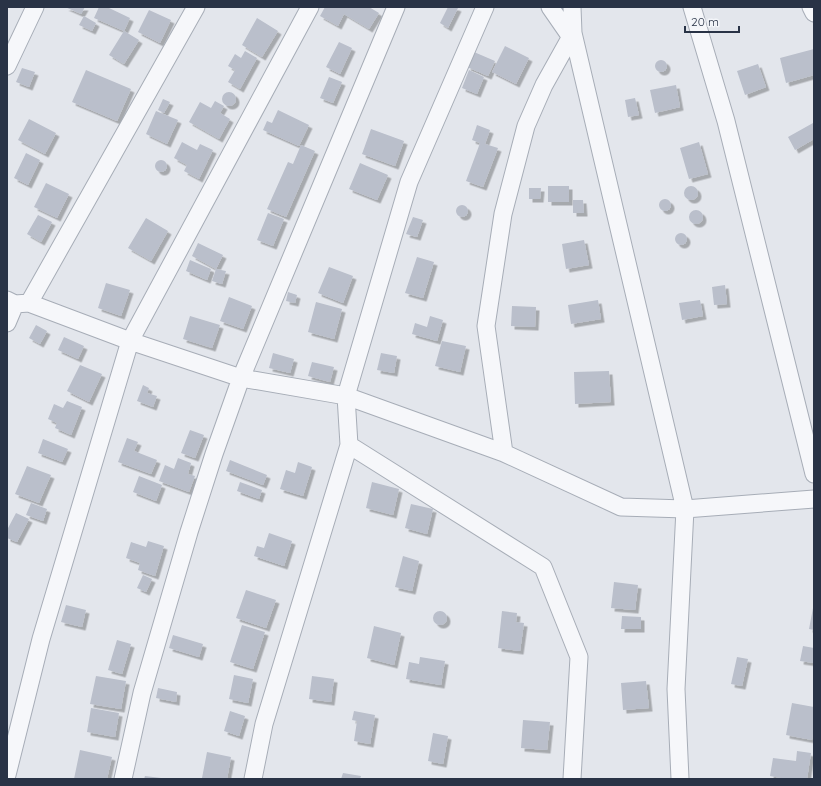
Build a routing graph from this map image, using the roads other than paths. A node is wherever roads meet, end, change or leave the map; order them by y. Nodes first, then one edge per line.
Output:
1 (35, 7) edge
2 (196, 7) edge
3 (310, 7) edge
4 (396, 7) edge
5 (485, 7) edge
6 (550, 7) edge
7 (572, 7) edge
8 (692, 7) edge
9 (811, 7) edge
10 (814, 13) edge
11 (573, 33) junction
12 (7, 66) edge
13 (17, 302) edge
14 (7, 323) edge
15 (130, 341) junction
16 (241, 378) junction
17 (346, 396) junction
18 (348, 445) junction
19 (504, 453) junction
20 (814, 474) edge
21 (814, 499) edge
22 (685, 509) junction
23 (7, 775) edge
24 (123, 779) edge
25 (253, 779) edge
26 (572, 779) edge
27 (680, 779) edge

1 - 12 street
2 - 13 street
3 - 15 street
4 - 16 street
5 - 17 street
6 - 11 street
7 - 11 street
8 - 20 street
9 - 10 street
11 - 19 street
11 - 22 street
13 - 14 street
13 - 15 street
15 - 16 street
15 - 23 street
16 - 17 street
16 - 24 street
17 - 18 street
17 - 19 street
18 - 25 street
18 - 26 street
19 - 22 street
21 - 22 street
22 - 27 street

